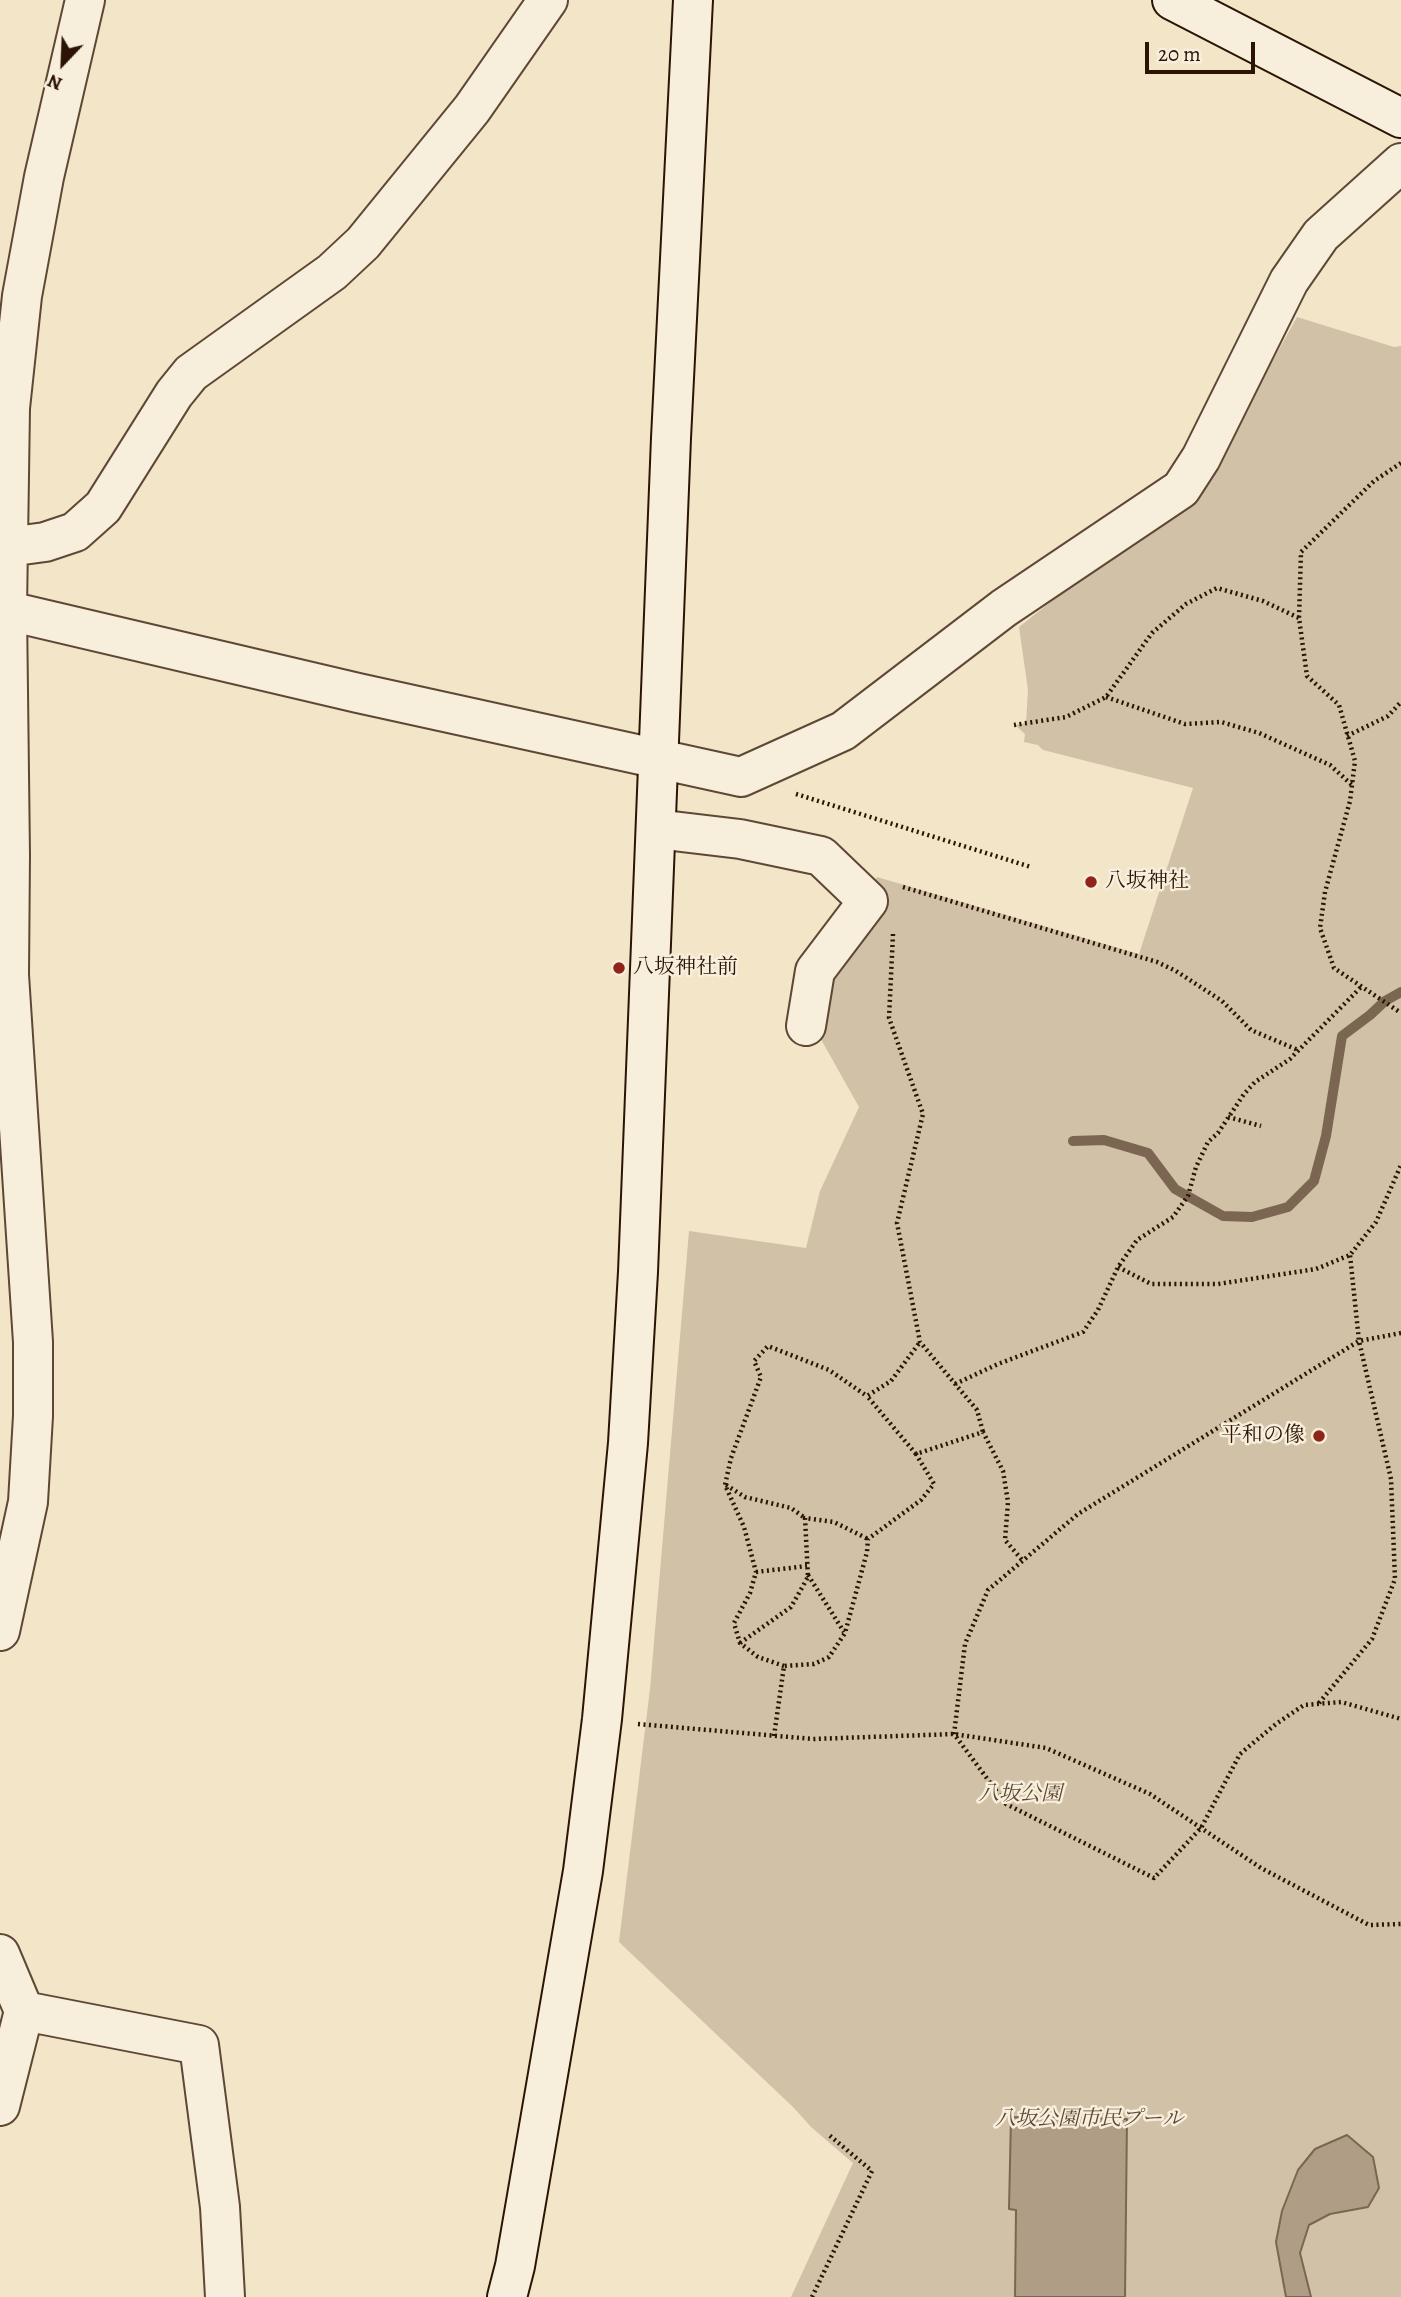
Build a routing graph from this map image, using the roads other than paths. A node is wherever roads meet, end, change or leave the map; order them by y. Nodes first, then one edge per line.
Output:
1 (85, 0) edge
2 (548, 0) edge
3 (693, 0) edge
4 (1172, 0) edge
5 (1401, 118) edge
6 (1401, 163) edge
7 (8, 547) junction
8 (4, 609) edge
9 (659, 759) junction
10 (656, 829) junction
11 (806, 1026) dead end
12 (9, 1106) edge
13 (0, 1631) edge
14 (0, 1954) edge
15 (24, 2011) junction
16 (0, 2106) edge
17 (225, 2297) edge
18 (507, 2297) edge

1 - 7 street
2 - 7 street
3 - 9 street
4 - 5 street
6 - 9 street
7 - 8 street
8 - 9 street
8 - 12 street
9 - 10 street
10 - 11 street
10 - 18 street
12 - 13 street
14 - 15 street
15 - 16 street
15 - 17 street

